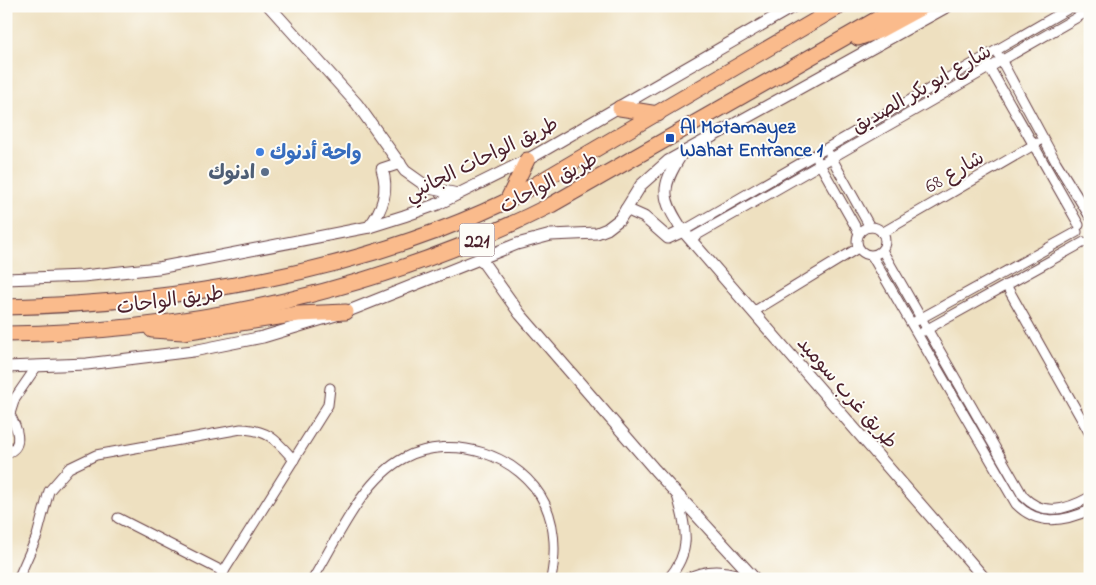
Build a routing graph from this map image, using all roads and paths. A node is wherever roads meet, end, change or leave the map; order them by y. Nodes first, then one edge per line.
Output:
1 (269, 6) edge
2 (794, 6) edge
3 (840, 6) edge
4 (900, 6) edge
5 (924, 6) edge
6 (948, 6) edge
7 (1073, 6) edge
8 (1090, 10) edge
9 (842, 40) junction
10 (996, 52) junction
11 (984, 59) junction
12 (1002, 62) junction
13 (990, 69) junction
14 (620, 108) junction
15 (658, 114) junction
16 (1043, 139) junction
17 (1032, 146) junction
18 (827, 149) junction
19 (682, 153) junction
20 (815, 156) junction
21 (832, 159) junction
22 (527, 160) junction
23 (400, 162) junction
24 (820, 165) junction
25 (459, 194) junction
26 (507, 201) junction
27 (626, 209) junction
28 (1090, 218) edge
29 (369, 227) junction
30 (870, 227) junction
31 (1078, 229) junction
32 (859, 233) junction
33 (882, 233) junction
34 (686, 235) junction
35 (1088, 243) edge
36 (858, 248) junction
37 (882, 250) junction
38 (872, 256) junction
39 (480, 258) junction
40 (6, 279) edge
41 (1006, 285) junction
42 (6, 307) edge
43 (346, 312) junction
44 (753, 312) junction
45 (921, 318) junction
46 (911, 324) junction
47 (136, 326) junction
48 (927, 329) junction
49 (6, 334) edge
50 (917, 335) junction
51 (37, 366) junction
52 (6, 367) edge
53 (330, 388) dead end
54 (8, 413) junction
55 (6, 426) edge
56 (1090, 434) edge
57 (6, 453) edge
58 (294, 460) junction
59 (1008, 473) junction
60 (999, 478) junction
61 (677, 495) junction
62 (1090, 497) edge
63 (1076, 504) junction
64 (1090, 510) edge
65 (1080, 515) junction
66 (118, 518) dead end
67 (222, 575) edge
68 (18, 579) edge
69 (313, 579) edge
70 (551, 579) edge
71 (668, 579) edge
72 (686, 579) edge
73 (754, 579) edge
74 (985, 579) edge

1 - 23 street
2 - 14 street, طريق الواحات الجانبي
3 - 15 highway, طريق الواحات / 221
4 - 9 highway, طريق الواحات / 221
5 - 9 highway
6 - 19 street
7 - 10 street, شارع ابو بكر الصديق
8 - 12 street, شارع ابو بكر الصديق
9 - 47 highway, طريق الواحات / 221
10 - 11 street, شارع ابو بكر الصديق
10 - 12 street
11 - 13 street
11 - 18 street, شارع ابو بكر الصديق
12 - 13 street, شارع ابو بكر الصديق
12 - 16 street
13 - 17 street
13 - 21 street, شارع ابو بكر الصديق
14 - 15 highway
14 - 22 street, طريق الواحات الجانبي
15 - 26 highway, طريق الواحات / 221
16 - 17 street, شارع 68
16 - 28 street
17 - 31 street
17 - 33 street, شارع 68
18 - 20 street, شارع ابو بكر الصديق
18 - 21 street
19 - 27 street
19 - 34 street, طريق غرب سوميد
20 - 24 street
20 - 34 street, شارع ابو بكر الصديق
21 - 24 street, شارع ابو بكر الصديق
21 - 30 street
22 - 25 street, طريق الواحات الجانبي
22 - 26 highway
23 - 25 street
23 - 29 street
24 - 32 street
24 - 34 street, شارع ابو بكر الصديق
25 - 29 street, طريق الواحات الجانبي
26 - 42 highway, طريق الواحات / 221
27 - 34 street
27 - 39 street
28 - 31 street
29 - 40 street, طريق الواحات الجانبي
30 - 32 street
30 - 33 street
31 - 35 street
31 - 45 street
32 - 36 street
33 - 37 street
34 - 44 street, طريق غرب سوميد
35 - 41 street
36 - 38 street
36 - 44 street
37 - 38 street
37 - 45 street
38 - 46 street
39 - 43 street
39 - 61 street
41 - 48 street
41 - 56 street
43 - 47 highway
43 - 51 street
44 - 74 street, طريق غرب سوميد
45 - 46 street
45 - 48 street
46 - 50 street
47 - 49 highway, طريق الواحات / 221
48 - 50 street
48 - 59 street
50 - 60 street
51 - 52 street
51 - 54 street
53 - 58 street
54 - 55 street
54 - 57 street
58 - 67 street
58 - 68 street
59 - 60 street
59 - 63 street
60 - 65 street
61 - 71 street
61 - 73 street
62 - 63 street
63 - 65 street
64 - 65 street
66 - 67 street
69 - 70 street
72 - 73 street

